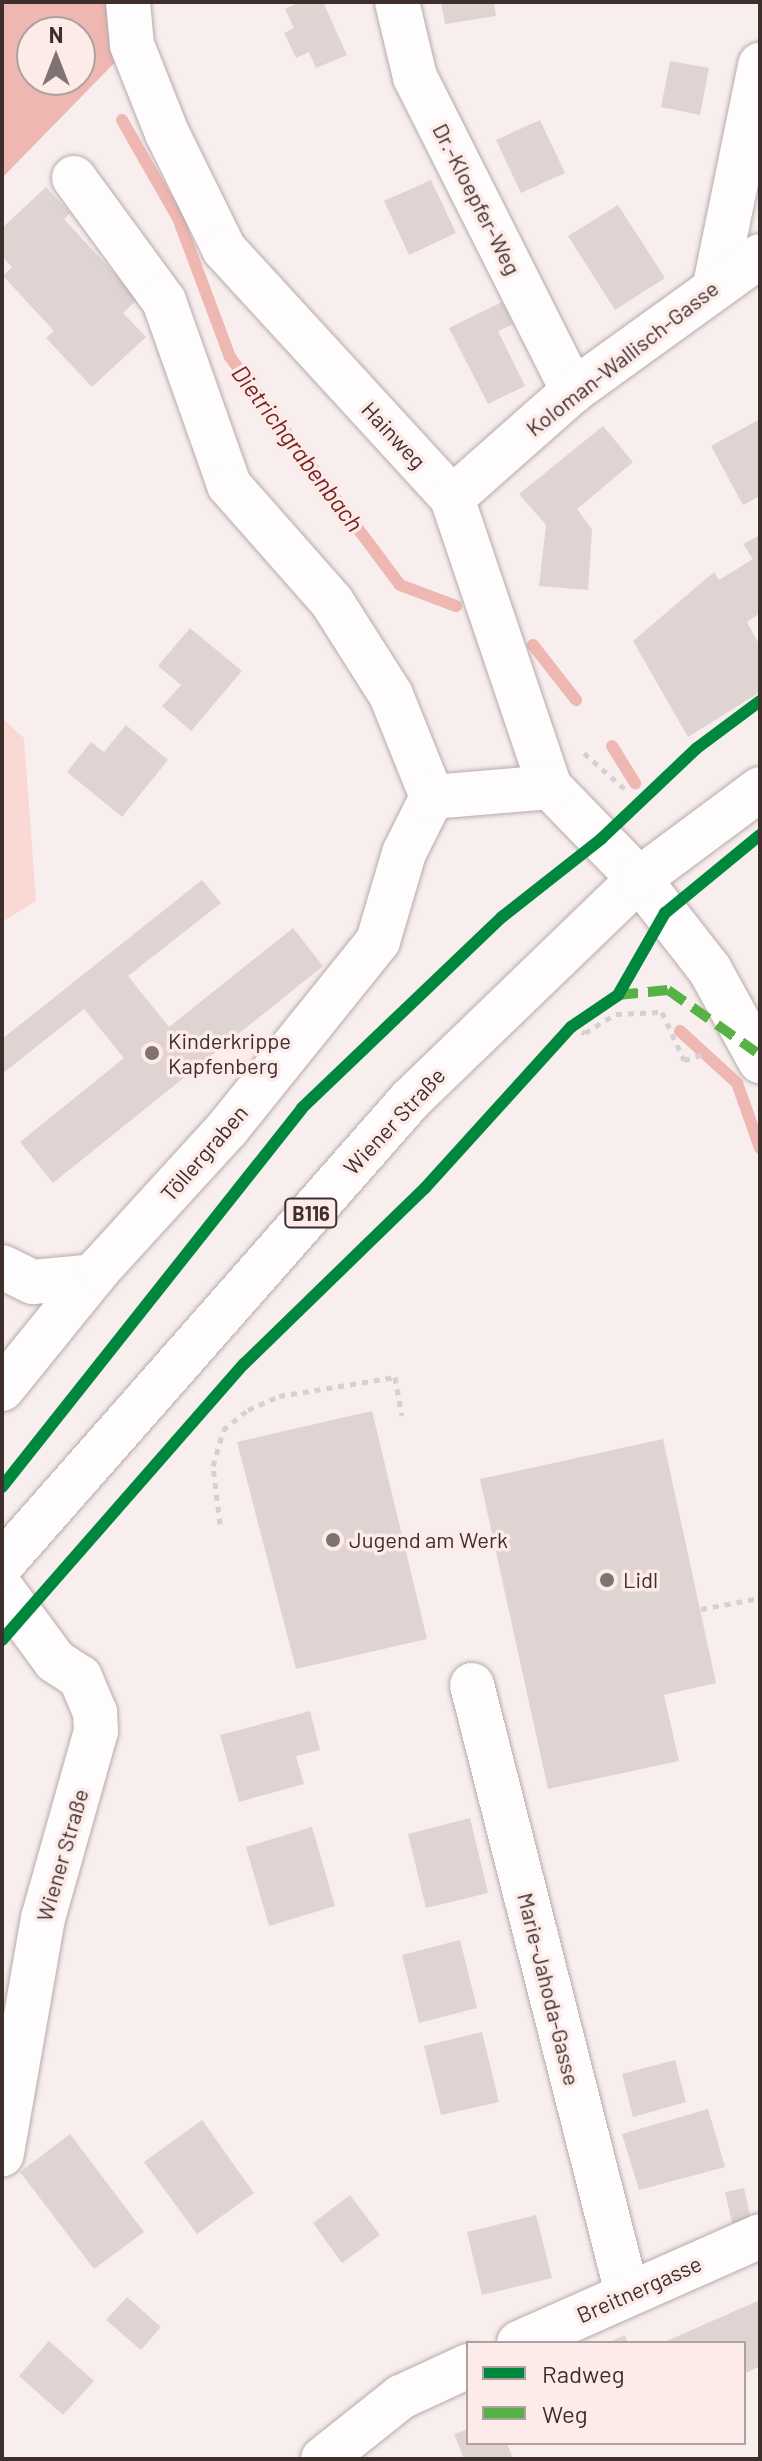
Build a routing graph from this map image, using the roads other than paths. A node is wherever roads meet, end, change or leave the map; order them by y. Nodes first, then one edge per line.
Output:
1 (128, 2) edge
2 (397, 2) edge
3 (760, 65) edge
4 (74, 178) dead end
5 (760, 256) edge
6 (715, 285) junction
7 (573, 391) junction
8 (452, 498) junction
9 (550, 787) junction
10 (760, 789) edge
11 (432, 797) junction
12 (639, 879) junction
13 (760, 1061) edge
14 (2, 1267) edge
15 (94, 1276) junction
16 (2, 1389) edge
17 (2, 1564) edge
18 (2, 1589) edge
19 (472, 1685) dead end
20 (2, 2154) edge
21 (760, 2236) edge
22 (627, 2293) junction
23 (523, 2341) edge
24 (466, 2367) edge
25 (323, 2459) edge

1 - 8 street, Hainweg
2 - 7 street, Dr.-Kloepfer-Weg
3 - 6 street
4 - 11 street
5 - 6 street, Koloman-Wallisch-Gasse
6 - 7 street, Koloman-Wallisch-Gasse
7 - 8 street, Koloman-Wallisch-Gasse
8 - 9 street, Hainweg
9 - 11 street
9 - 12 street, Hainweg
10 - 12 street, Wiener Straße / B116
11 - 15 street, Töllergraben
12 - 13 street, Hainweg
12 - 17 street, Wiener Straße / B116
14 - 15 street
15 - 16 street, Töllergraben
18 - 20 street, Wiener Straße
19 - 22 street, Marie-Jahoda-Gasse
21 - 22 street, Breitnergasse
22 - 23 street, Breitnergasse
24 - 25 street

